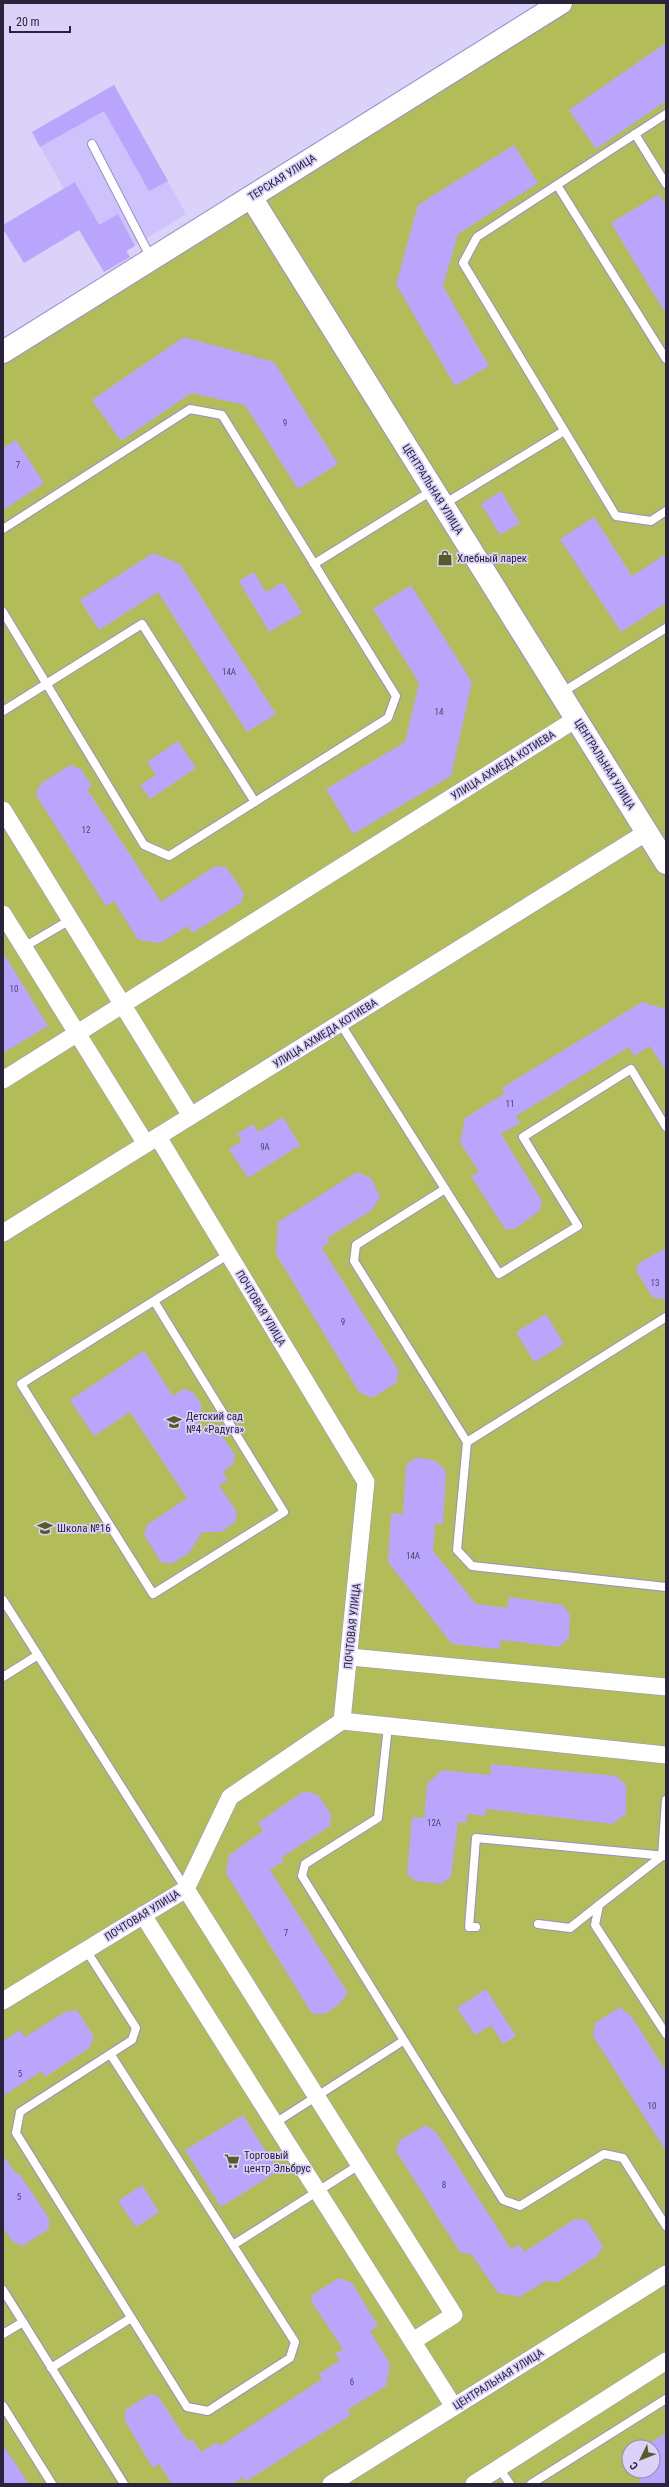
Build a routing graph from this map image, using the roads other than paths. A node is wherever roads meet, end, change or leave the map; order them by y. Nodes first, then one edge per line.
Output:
1 (561, 3) edge
2 (666, 114) edge
3 (635, 134) junction
4 (92, 144) dead end
5 (666, 184) edge
6 (557, 185) junction
7 (251, 197) junction
8 (151, 259) junction
9 (3, 352) edge
10 (666, 359) edge
11 (564, 431) junction
12 (438, 497) junction
13 (666, 511) edge
14 (3, 529) edge
15 (314, 564) junction
16 (3, 612) edge
17 (666, 628) edge
18 (46, 684) junction
19 (561, 694) junction
20 (3, 711) edge
21 (576, 719) junction
22 (255, 802) junction
23 (3, 810) edge
24 (647, 832) junction
25 (666, 863) edge
26 (3, 914) edge
27 (70, 920) junction
28 (24, 947) junction
29 (122, 1005) junction
30 (340, 1023) junction
31 (77, 1034) junction
32 (3, 1080) edge
33 (190, 1116) junction
34 (666, 1127) edge
35 (152, 1140) junction
36 (445, 1189) junction
37 (3, 1233) edge
38 (229, 1254) junction
39 (154, 1301) junction
40 (666, 1317) edge
41 (467, 1442) junction
42 (666, 1587) edge
43 (3, 1600) edge
44 (38, 1655) junction
45 (350, 1657) junction
46 (3, 1677) edge
47 (666, 1687) edge
48 (342, 1721) junction
49 (388, 1726) junction
50 (666, 1755) edge
51 (666, 1800) edge
52 (664, 1856) edge
53 (186, 1889) junction
54 (599, 1905) junction
55 (143, 1915) junction
56 (538, 1924) dead end
57 (476, 1927) dead end
58 (86, 1950) junction
59 (3, 2001) edge
60 (666, 2034) edge
61 (403, 2041) junction
62 (111, 2055) junction
63 (316, 2096) junction
64 (275, 2123) junction
65 (359, 2165) junction
66 (318, 2191) junction
67 (666, 2226) edge
68 (233, 2245) junction
69 (666, 2274) edge
70 (3, 2290) edge
71 (131, 2318) junction
72 (23, 2322) junction
73 (3, 2334) edge
74 (413, 2341) junction
75 (666, 2361) edge
76 (51, 2368) junction
77 (666, 2399) edge
78 (3, 2406) edge
79 (454, 2407) junction
80 (499, 2468) junction
81 (52, 2484) edge
82 (124, 2484) edge
83 (331, 2484) edge
84 (474, 2484) edge
85 (510, 2484) edge
86 (531, 2484) edge

1 - 7 street, ТЕРСКАЯ УЛИЦА
2 - 3 lane
3 - 5 lane
3 - 6 lane
4 - 8 lane
6 - 10 lane
6 - 11 lane
7 - 8 street, ТЕРСКАЯ УЛИЦА
7 - 12 street, ЦЕНТРАЛЬНАЯ УЛИЦА
8 - 9 street, ТЕРСКАЯ УЛИЦА
11 - 12 lane
11 - 13 lane
12 - 15 lane
12 - 19 street, ЦЕНТРАЛЬНАЯ УЛИЦА
14 - 15 lane
15 - 22 lane
16 - 18 lane
17 - 19 lane
18 - 20 lane
18 - 22 lane
18 - 22 lane
19 - 21 street, ЦЕНТРАЛЬНАЯ УЛИЦА
21 - 24 street, ЦЕНТРАЛЬНАЯ УЛИЦА
21 - 29 street, УЛИЦА АХМЕДА КОТИЕВА
23 - 27 street
24 - 25 street, ЦЕНТРАЛЬНАЯ УЛИЦА
24 - 30 street, УЛИЦА АХМЕДА КОТИЕВА
26 - 28 street, ПОЧТОВАЯ УЛИЦА
27 - 28 lane
27 - 29 street
28 - 31 street, ПОЧТОВАЯ УЛИЦА
29 - 31 street, УЛИЦА АХМЕДА КОТИЕВА
29 - 33 street
30 - 33 street, УЛИЦА АХМЕДА КОТИЕВА
30 - 36 lane
31 - 32 street, УЛИЦА АХМЕДА КОТИЕВА
31 - 35 street, ПОЧТОВАЯ УЛИЦА
33 - 35 street, УЛИЦА АХМЕДА КОТИЕВА
34 - 36 lane
35 - 37 street, УЛИЦА АХМЕДА КОТИЕВА
35 - 38 street, ПОЧТОВАЯ УЛИЦА
36 - 41 lane
38 - 39 lane
38 - 45 street, ПОЧТОВАЯ УЛИЦА
39 - 39 lane
40 - 41 lane
41 - 42 lane
43 - 44 lane
44 - 46 lane
44 - 53 lane
45 - 47 street
45 - 48 street, ПОЧТОВАЯ УЛИЦА
48 - 49 street
48 - 53 street, ПОЧТОВАЯ УЛИЦА
49 - 50 street
49 - 61 lane
51 - 52 lane
52 - 54 lane
52 - 57 lane
53 - 55 street, ПОЧТОВАЯ УЛИЦА
53 - 63 street
54 - 56 lane
54 - 60 lane
55 - 58 street, ПОЧТОВАЯ УЛИЦА
55 - 64 street
58 - 59 street, ПОЧТОВАЯ УЛИЦА
58 - 62 lane
61 - 63 lane
61 - 67 lane
62 - 68 lane
62 - 71 lane
63 - 64 lane
63 - 65 street
64 - 66 street
65 - 66 lane
65 - 74 street
66 - 68 lane
66 - 74 street
68 - 71 lane
69 - 79 street, ЦЕНТРАЛЬНАЯ УЛИЦА
70 - 72 lane
71 - 76 lane
72 - 73 lane
72 - 76 lane
74 - 79 street
75 - 80 street
76 - 82 lane
77 - 86 lane
78 - 81 lane
79 - 83 street, ЦЕНТРАЛЬНАЯ УЛИЦА
80 - 84 street
80 - 85 lane

